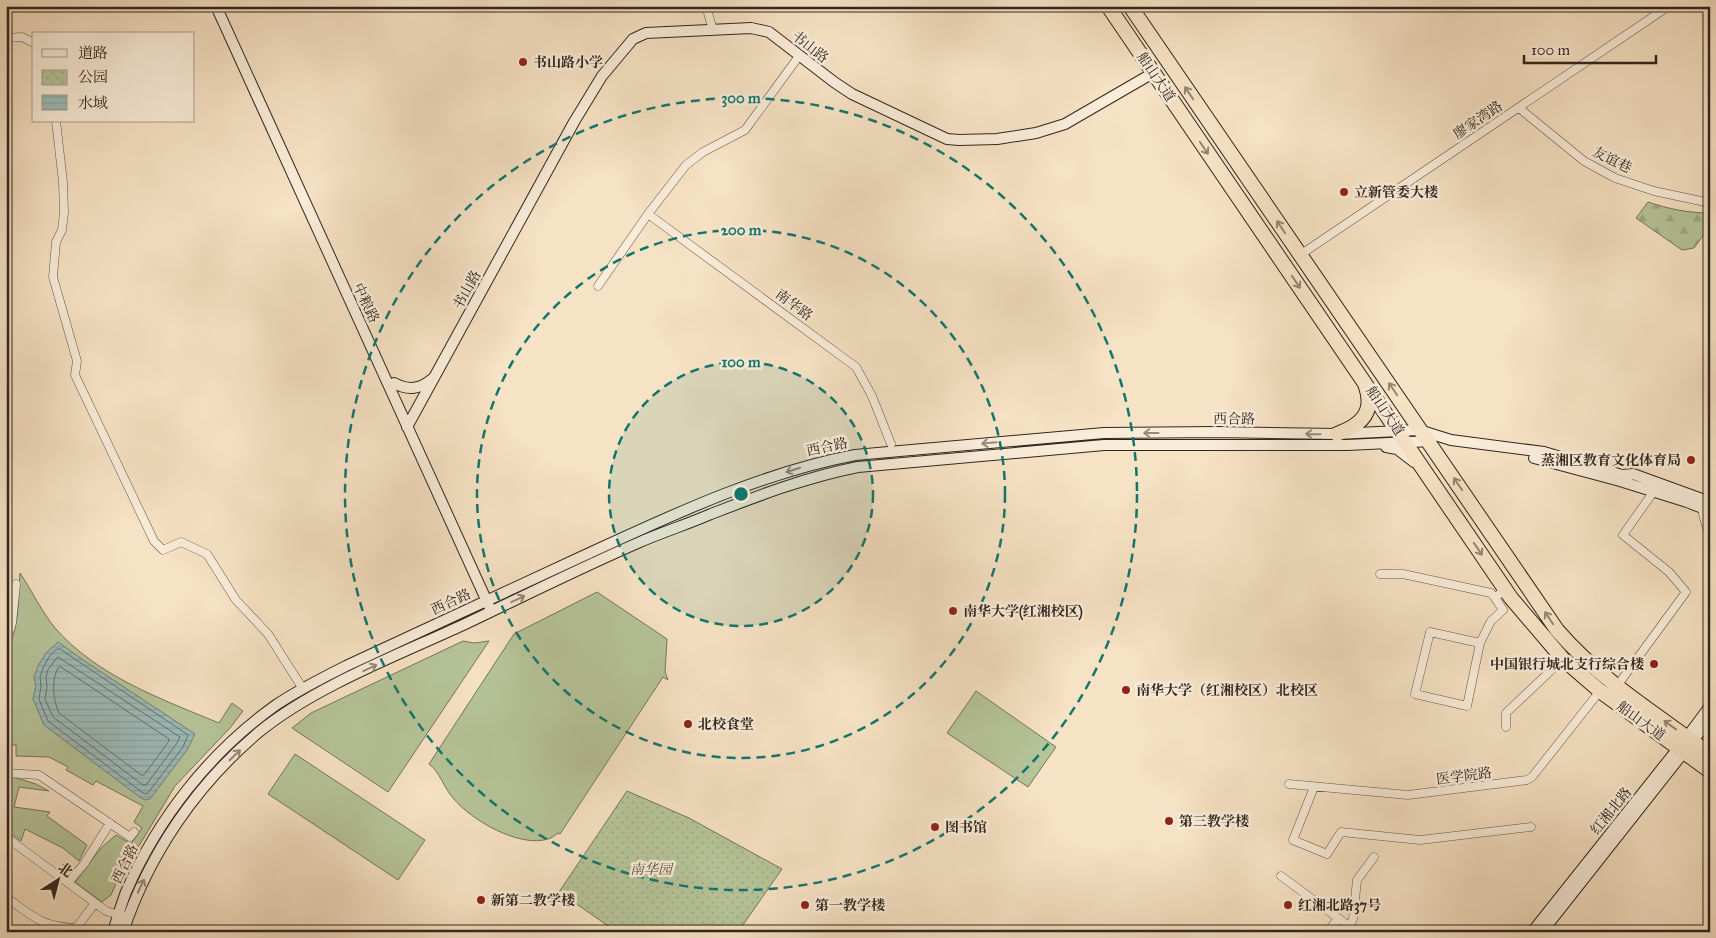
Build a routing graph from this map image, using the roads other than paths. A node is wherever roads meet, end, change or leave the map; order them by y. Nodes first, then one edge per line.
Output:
1 (216, 6) edge
2 (222, 6) edge
3 (706, 6) edge
4 (1108, 6) edge
5 (1130, 6) edge
6 (1669, 6) edge
7 (713, 30) junction
8 (6, 38) edge
9 (32, 42) edge
10 (799, 56) junction
11 (1153, 73) junction
12 (1519, 108) junction
13 (56, 122) edge
14 (1710, 202) edge
15 (648, 214) junction
16 (1300, 255) junction
17 (598, 286) dead end
18 (435, 377) junction
19 (394, 384) junction
20 (1366, 384) junction
21 (409, 423) junction
22 (1397, 430) junction
23 (1337, 434) junction
24 (1422, 435) junction
25 (1406, 442) junction
26 (891, 444) dead end
27 (1347, 445) junction
28 (1432, 480) junction
29 (1659, 490) junction
30 (1706, 505) edge
31 (1710, 535) edge
32 (1380, 574) dead end
33 (16, 584) dead end
34 (1500, 594) junction
35 (490, 599) junction
36 (495, 610) junction
37 (6, 643) edge
38 (1480, 643) junction
39 (1563, 659) junction
40 (1617, 686) junction
41 (303, 689) junction
42 (1600, 691) junction
43 (1710, 706) edge
44 (1710, 719) edge
45 (1506, 727) dead end
46 (1686, 745) junction
47 (1710, 754) edge
48 (1710, 771) edge
49 (6, 772) edge
50 (1289, 784) dead end
51 (1314, 787) junction
52 (110, 823) junction
53 (1532, 827) dead end
54 (134, 832) dead end
55 (6, 837) edge
56 (1374, 857) dead end
57 (1281, 876) dead end
58 (68, 883) junction
59 (6, 897) edge
60 (94, 903) junction
61 (123, 916) junction
62 (1338, 918) junction
63 (1349, 926) junction
64 (113, 932) edge
65 (123, 932) edge
66 (1328, 932) edge
67 (1357, 932) edge
68 (1532, 932) edge
69 (1542, 932) edge

1 - 21 main road, 中粮路
2 - 19 main road, 中粮路
3 - 7 street
4 - 11 highway, 船山大道
16 -> 5 highway, 船山大道
6 - 12 street, 廖家湾路
7 - 10 main road, 书山路
7 - 18 main road, 书山路
8 - 9 street
10 - 11 main road, 书山路
10 - 15 street
11 -> 20 highway, 船山大道
12 - 14 street, 友谊巷
12 - 16 street, 廖家湾路
13 - 41 street
15 - 17 street
15 - 26 street, 南华路
24 -> 16 highway, 船山大道
18 - 19 main road
18 - 21 main road, 书山路
19 - 21 main road, 中粮路
20 - 22 highway, 船山大道
20 - 23 highway
21 - 35 main road, 中粮路
22 - 23 main road, 西合路
22 - 24 main road, 西合路
22 - 25 highway, 船山大道
23 -> 35 main road, 西合路
24 - 25 main road, 西合路
24 - 29 main road, 西合路
40 -> 24 highway, 船山大道
25 - 27 main road, 西合路
25 - 28 highway, 船山大道
27 - 28 main road
36 -> 27 main road, 西合路
28 -> 34 highway, 船山大道
29 - 30 main road, 西合路
29 - 40 street
30 - 31 street
32 - 34 street
33 - 37 street
34 - 38 street
34 - 39 highway, 船山大道
35 - 36 main road, 中粮路
35 - 41 main road, 西合路
61 -> 36 main road, 西合路
38 - 38 street
39 - 42 highway, 船山大道
39 - 45 street
46 -> 40 highway, 船山大道
41 - 61 main road, 西合路
42 - 46 highway, 船山大道
42 - 51 street, 医学院路
43 - 46 main road, 红湘北路
44 - 46 main road, 红湘北路
46 - 47 highway, 船山大道
46 - 48 highway, 船山大道
46 - 68 main road, 红湘北路
46 - 69 main road, 红湘北路
49 - 52 street
50 - 51 street, 医学院路
51 - 53 street
52 - 54 street
52 - 58 street
55 - 58 street
56 - 63 street
57 - 62 street
58 - 60 street
59 - 60 street
60 - 61 street
61 - 64 main road, 西合路
61 - 65 main road, 西合路
62 - 63 street
62 - 66 street
63 - 67 street

